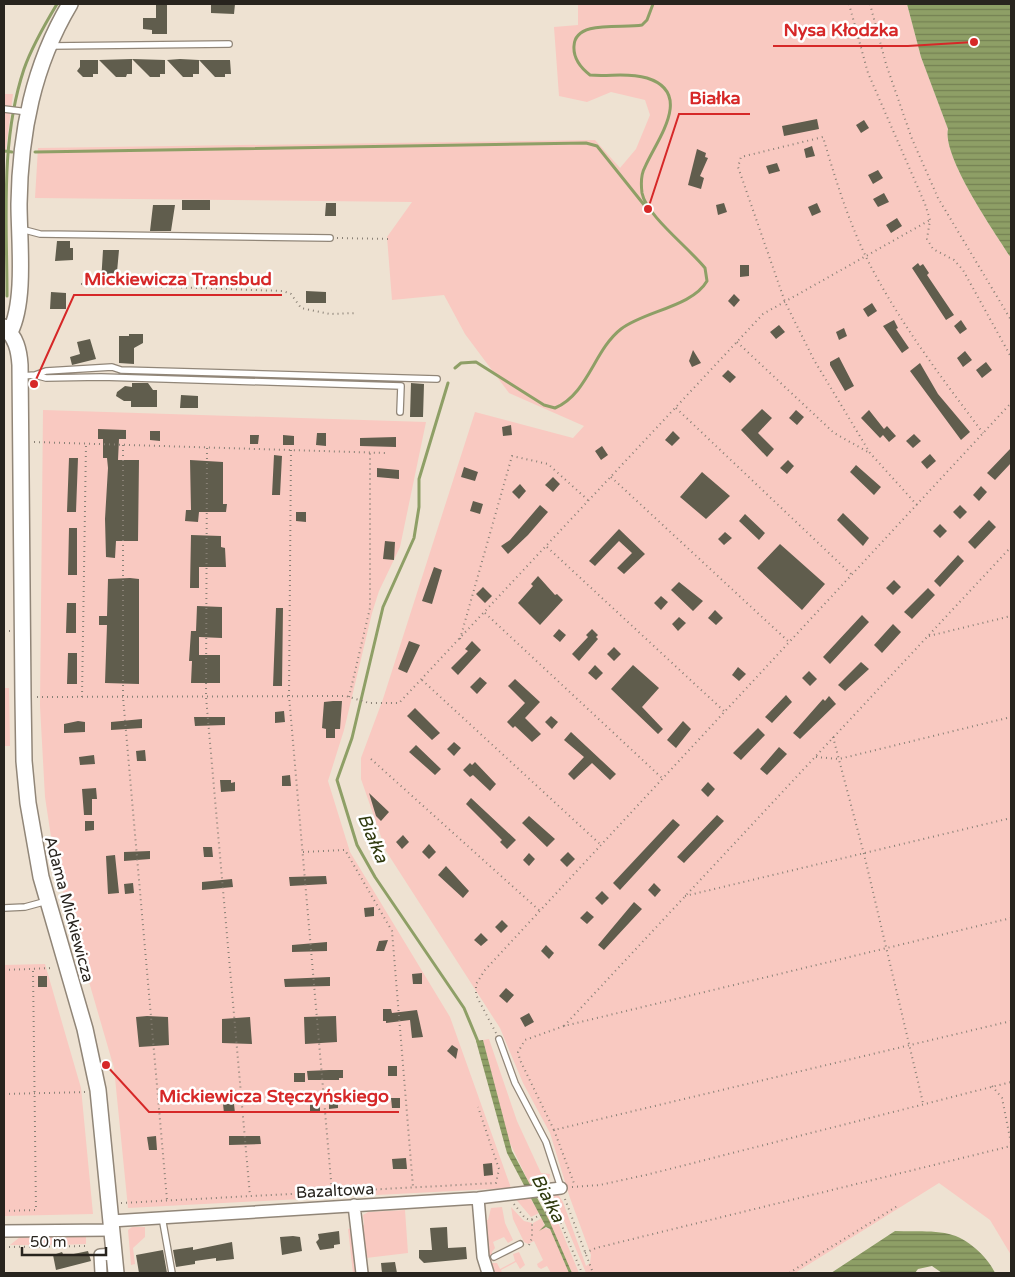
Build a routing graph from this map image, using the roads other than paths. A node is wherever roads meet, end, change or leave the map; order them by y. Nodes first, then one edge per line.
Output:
1 (70, 4) edge
2 (229, 44) dead end
3 (47, 46) junction
4 (6, 110) edge
5 (23, 111) junction
6 (19, 228) junction
7 (330, 238) road end
8 (7, 329) edge
9 (28, 375) junction
10 (437, 379) dead end
11 (400, 412) dead end
12 (47, 901) junction
13 (4, 908) edge
14 (499, 1040) road end
15 (561, 1188) joint
16 (478, 1198) junction
17 (354, 1206) junction
18 (162, 1217) junction
19 (112, 1225) junction
20 (4, 1231) edge
21 (520, 1244) dead end
22 (114, 1254) junction
23 (494, 1257) dead end
24 (101, 1273) edge
25 (116, 1273) edge
26 (172, 1273) edge
27 (362, 1273) edge
28 (488, 1273) edge

1 - 3 street
2 - 3 lane
3 - 5 street
4 - 5 lane
5 - 6 street
6 - 7 lane
6 - 8 street
8 - 9 street, Adama Mickiewicza
9 - 10 lane
9 - 11 lane
9 - 12 street, Adama Mickiewicza
12 - 13 lane
12 - 19 street, Adama Mickiewicza
14 - 15 lane
15 - 16 street, Bazaltowa
16 - 17 street, Bazaltowa
16 - 28 street
17 - 18 street, Bazaltowa
17 - 27 street
18 - 19 street, Bazaltowa
18 - 26 lane
19 - 20 street, Bazaltowa
19 - 22 street, Adama Mickiewicza
21 - 23 lane
22 - 24 street
22 - 25 street, Adama Mickiewicza

